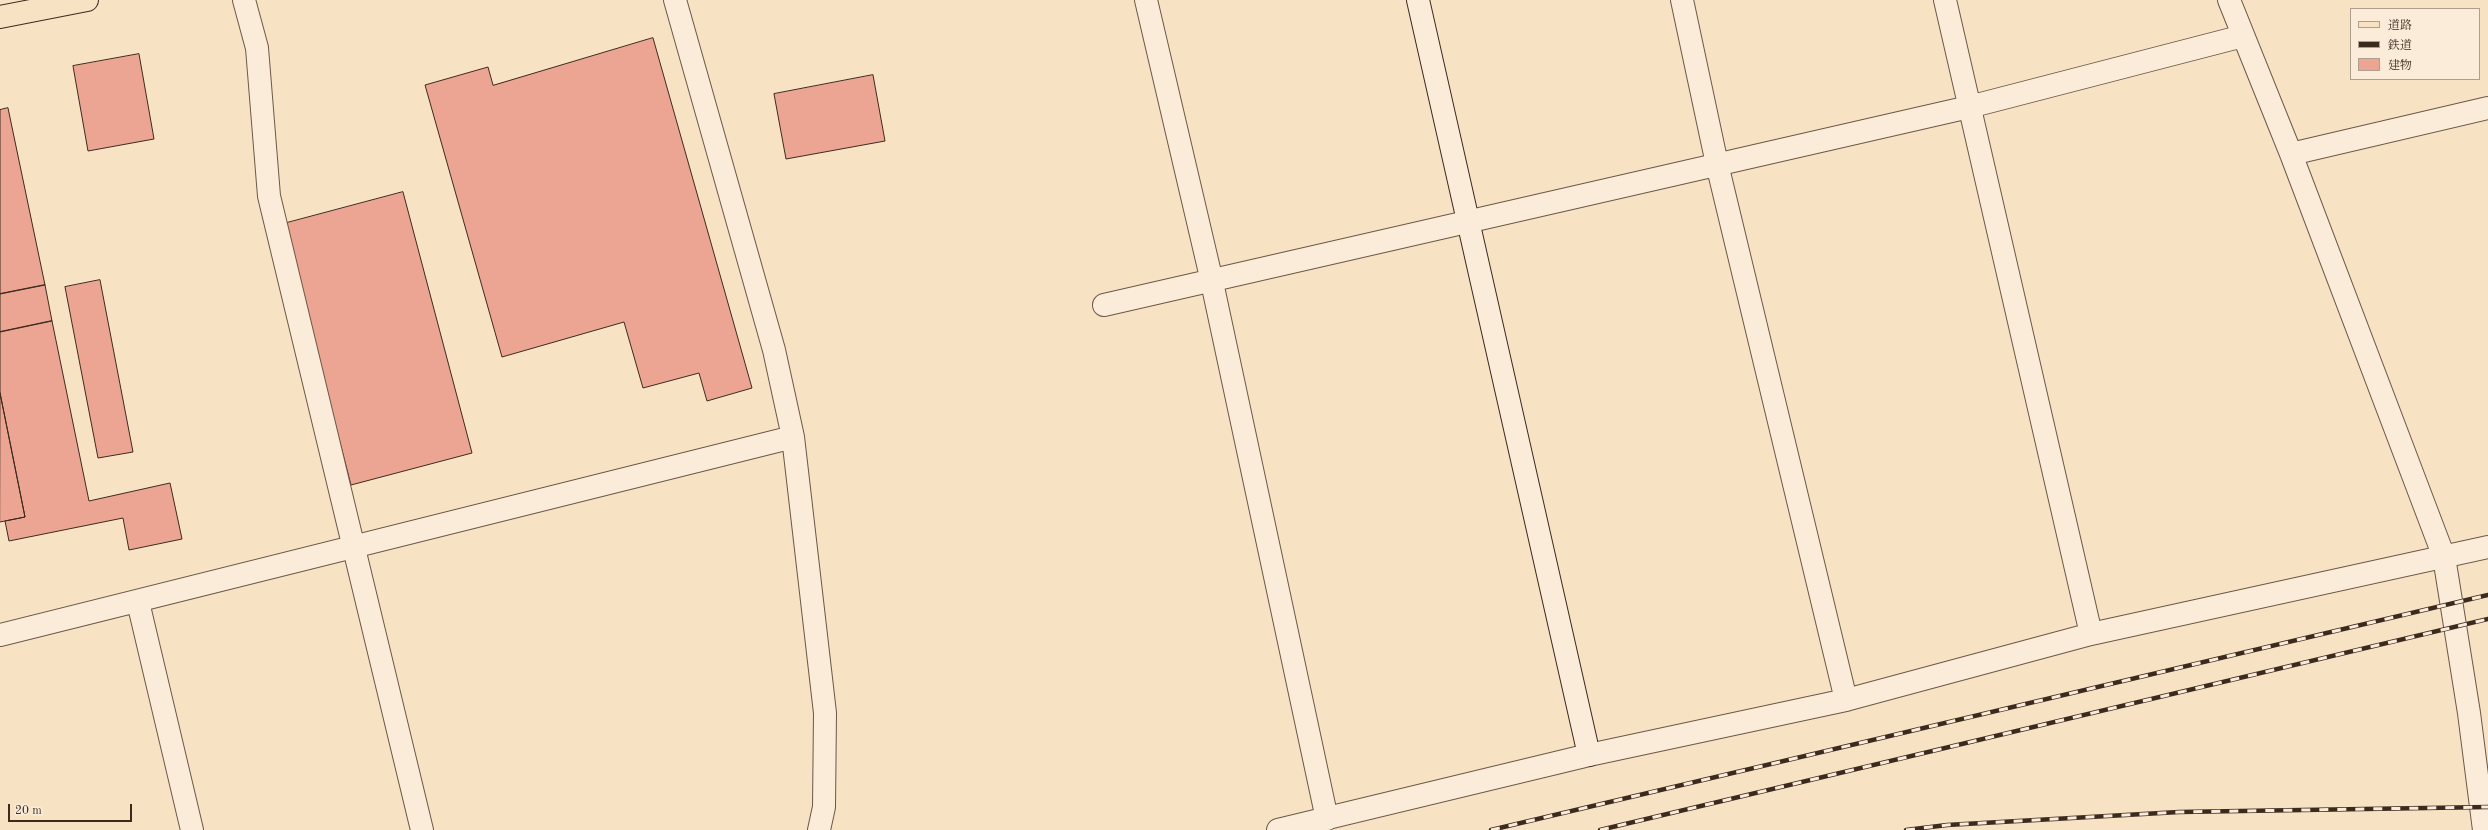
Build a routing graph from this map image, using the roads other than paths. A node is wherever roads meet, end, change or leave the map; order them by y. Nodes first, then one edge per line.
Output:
1 (87, 0) edge
2 (244, 0) edge
3 (675, 0) edge
4 (1146, 0) edge
5 (1418, 0) edge
6 (1682, 0) edge
7 (1945, 0) edge
8 (2228, 0) edge
9 (0, 17) edge
10 (2243, 36) junction
11 (1969, 107) junction
12 (2488, 108) edge
13 (2291, 154) junction
14 (1717, 164) junction
15 (1468, 222) junction
16 (1212, 280) junction
17 (1104, 305) dead end
18 (793, 437) junction
19 (352, 547) junction
20 (2488, 547) edge
21 (2444, 557) junction
22 (138, 602) junction
23 (2091, 634) junction
24 (0, 635) edge
25 (1846, 700) junction
26 (1589, 755) junction
27 (2482, 767) edge
28 (1327, 819) junction
29 (192, 830) edge
30 (422, 830) edge
31 (820, 830) edge
32 (1278, 830) edge
33 (2484, 830) edge

1 - 9 main road
2 - 19 street
3 - 18 street
4 - 16 street
5 - 15 street
6 - 14 street
7 - 11 street
8 - 10 street
10 - 11 street
10 - 13 street
11 - 14 street
11 - 23 street
12 - 13 street
13 - 21 street
14 - 15 street
14 - 25 street
15 - 16 street
15 - 26 street
16 - 17 street
16 - 28 street
18 - 19 street
18 - 31 street
19 - 22 street
19 - 30 street
20 - 21 street
21 - 23 street
21 - 27 street
22 - 24 street
22 - 29 street
23 - 25 street
25 - 26 street
26 - 28 street
27 - 33 street
28 - 32 street

